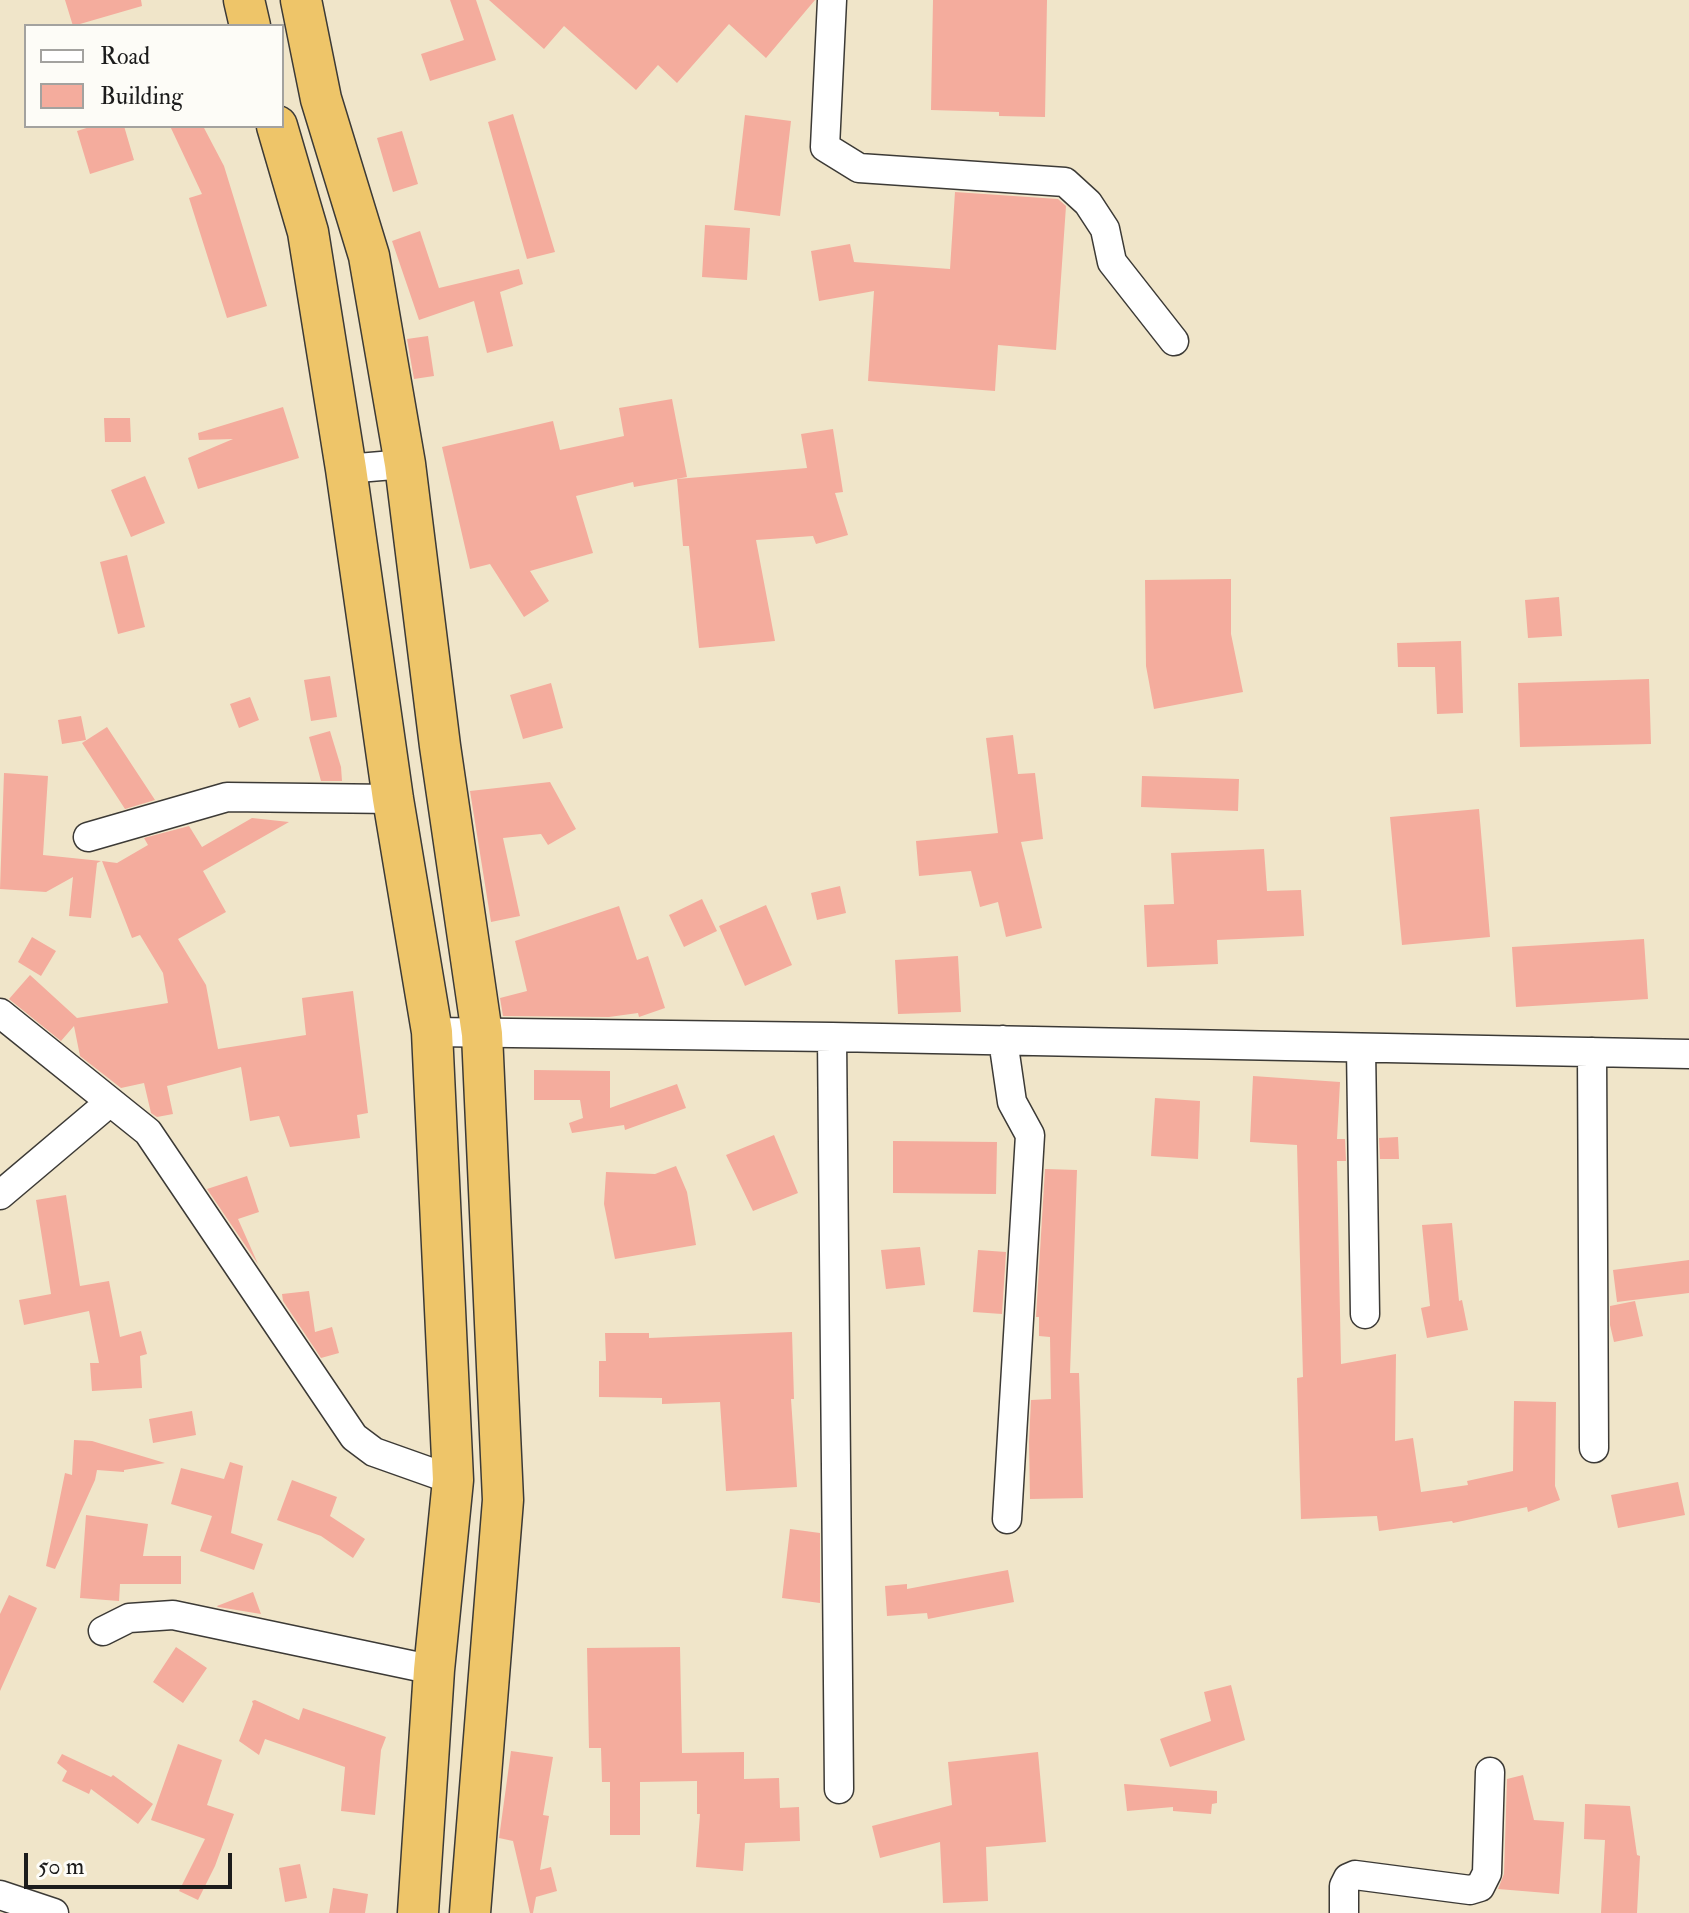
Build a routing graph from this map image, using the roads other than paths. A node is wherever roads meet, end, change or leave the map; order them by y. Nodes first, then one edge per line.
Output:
1 (244, 0) edge
2 (301, 0) edge
3 (832, 0) edge
4 (250, 24) edge
5 (278, 128) edge
6 (1174, 341) dead end
7 (405, 464) junction
8 (346, 469) junction
9 (393, 799) junction
10 (88, 837) dead end
11 (0, 1013) edge
12 (432, 1032) junction
13 (482, 1034) junction
14 (832, 1037) junction
15 (1003, 1040) junction
16 (1361, 1048) junction
17 (1592, 1052) junction
18 (1689, 1054) edge
19 (110, 1102) junction
20 (0, 1195) edge
21 (1365, 1314) dead end
22 (1594, 1448) dead end
23 (453, 1480) junction
24 (1007, 1519) dead end
25 (103, 1631) dead end
26 (434, 1670) junction
27 (1490, 1772) dead end
28 (839, 1789) dead end
29 (0, 1895) edge
30 (54, 1913) edge
31 (418, 1913) edge
32 (470, 1913) edge
33 (1344, 1913) edge

1 - 4 highway
2 - 7 highway
3 - 6 street
5 - 8 highway
7 - 8 street
7 - 13 highway
8 - 9 highway
9 - 10 street
9 - 12 highway
11 - 19 street
12 - 13 street
12 - 23 highway
13 - 14 street
13 - 32 highway
14 - 15 street
14 - 28 street
15 - 16 street
15 - 24 street
16 - 17 street
16 - 21 street
17 - 18 street
17 - 22 street
19 - 20 street
19 - 23 street
23 - 26 highway
25 - 26 street
26 - 31 highway
27 - 33 street
29 - 30 street

